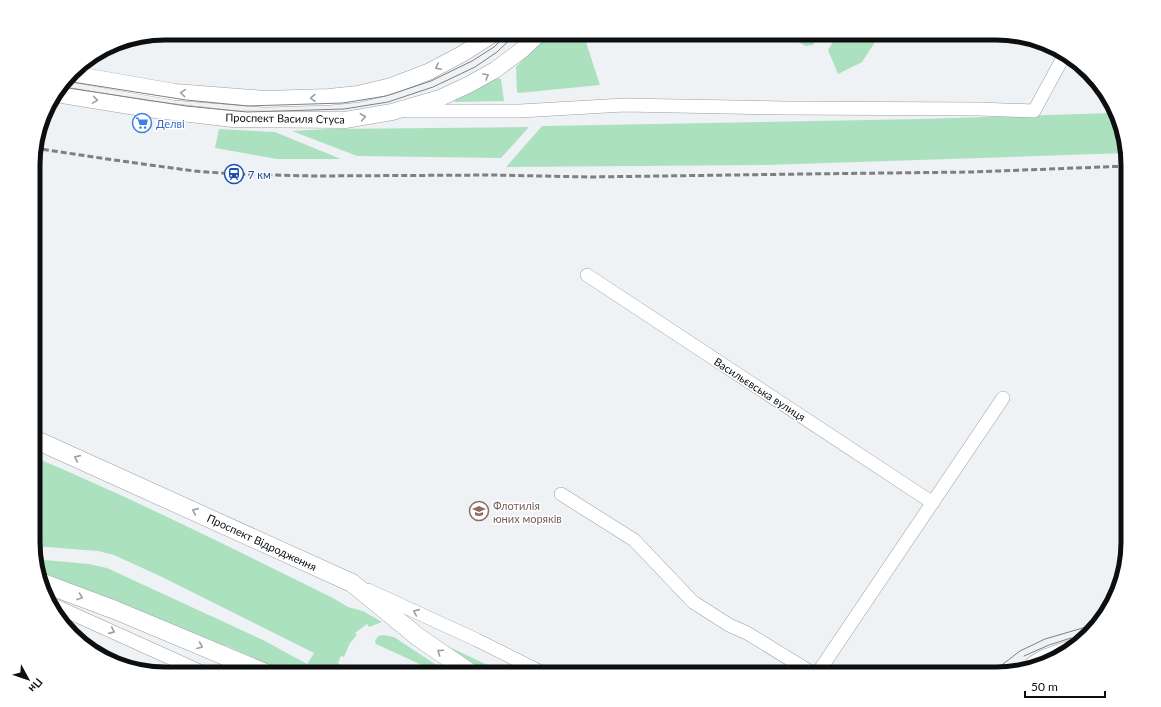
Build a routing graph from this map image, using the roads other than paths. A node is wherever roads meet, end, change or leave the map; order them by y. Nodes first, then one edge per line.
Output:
1 (484, 40) edge
2 (533, 40) edge
3 (1062, 60) edge
4 (79, 75) edge
5 (62, 95) edge
6 (392, 112) junction
7 (587, 276) dead end
8 (1003, 398) dead end
9 (40, 442) edge
10 (561, 494) dead end
11 (933, 503) junction
12 (352, 583) junction
13 (48, 585) edge
14 (59, 608) edge
15 (190, 667) edge
16 (251, 667) edge
17 (462, 667) edge
18 (531, 667) edge
19 (803, 667) edge
20 (822, 667) edge

1 -> 4 street, Проспект Василя Стуса
6 -> 2 street, Проспект Василя Стуса
3 - 6 street
5 -> 6 street, Проспект Василя Стуса
7 - 11 street, Васильєвська вулиця
8 - 11 street
12 -> 9 main road, Проспект Відродження
10 - 19 street
11 - 20 street
17 -> 12 main road, Проспект Відродження
18 -> 12 street
13 -> 16 main road
14 -> 15 street

